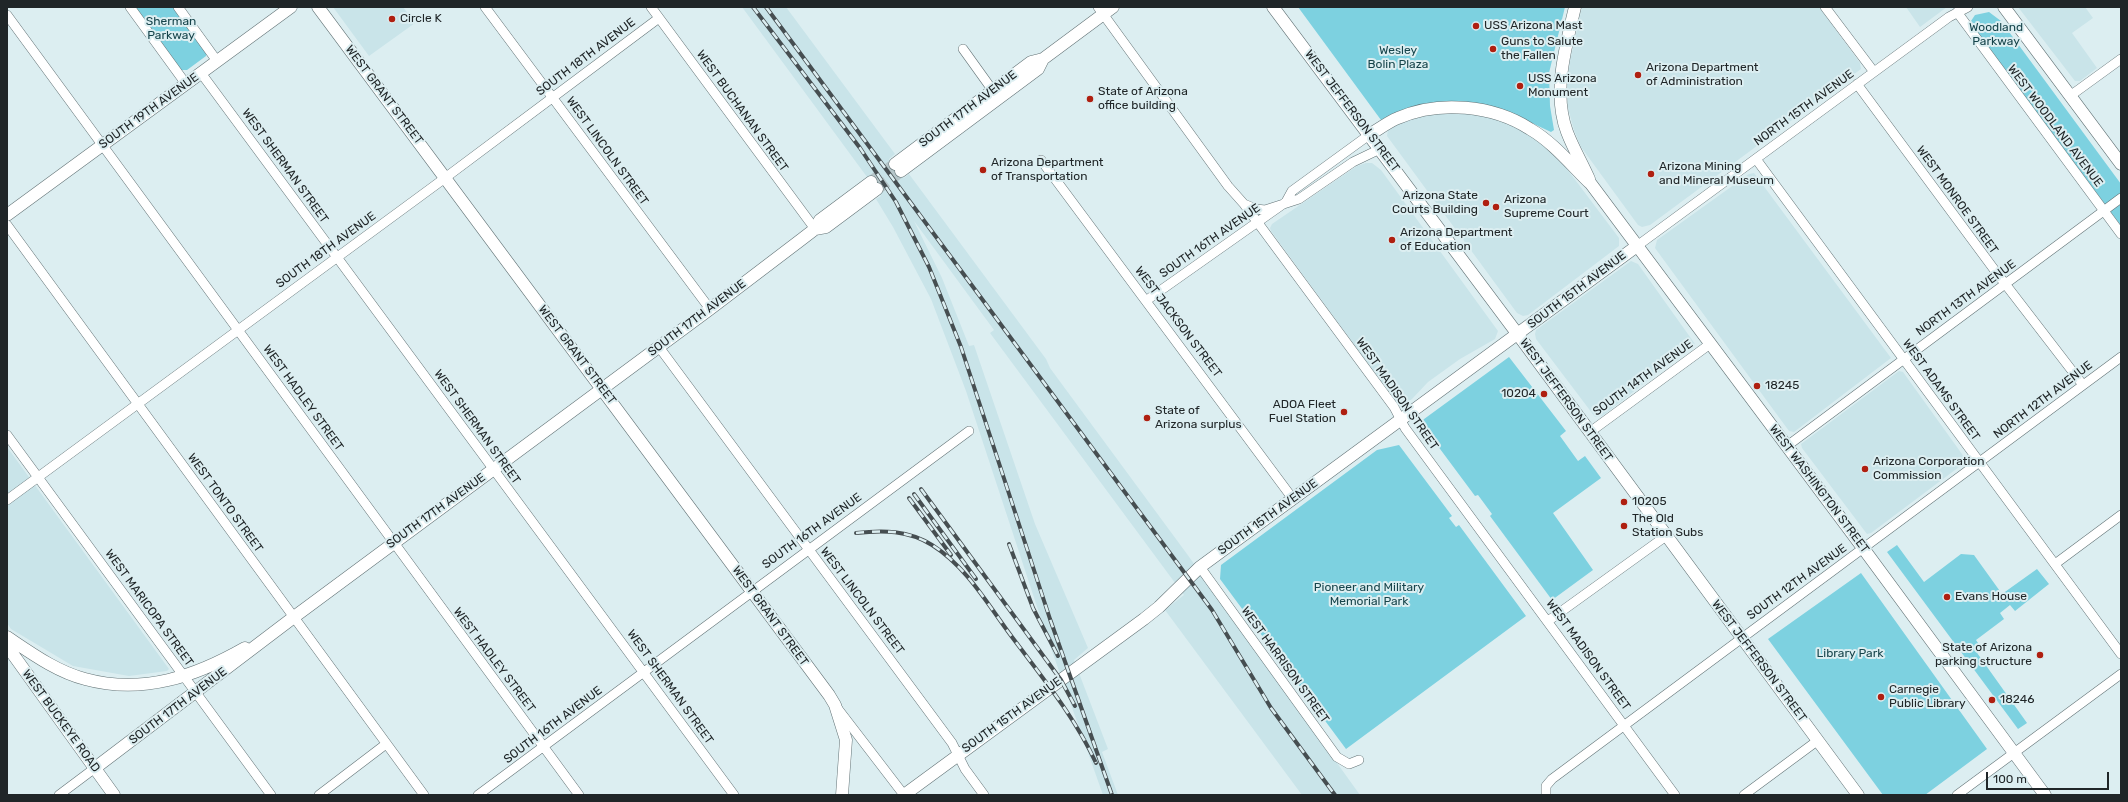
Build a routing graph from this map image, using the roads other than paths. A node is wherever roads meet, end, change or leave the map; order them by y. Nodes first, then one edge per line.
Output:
1 (130, 7) edge
2 (178, 7) edge
3 (291, 7) edge
4 (318, 7) edge
5 (485, 7) edge
6 (651, 7) edge
7 (1113, 7) edge
8 (1273, 7) edge
9 (1575, 7) edge
10 (1825, 7) edge
11 (1968, 7) edge
12 (2004, 7) edge
13 (1100, 11) edge
14 (1957, 12) junction
15 (7, 16) edge
16 (659, 18) junction
17 (963, 49) dead end
18 (2121, 59) edge
19 (218, 61) junction
20 (1874, 72) junction
21 (201, 73) junction
22 (186, 84) junction
23 (1857, 84) junction
24 (996, 94) junction
25 (2070, 96) junction
26 (552, 97) junction
27 (1369, 135) junction
28 (102, 145) junction
29 (1380, 149) junction
30 (1756, 159) junction
31 (1041, 160) dead end
32 (2121, 164) edge
33 (898, 168) tunnel mouth
34 (445, 178) junction
35 (1591, 184) junction
36 (874, 186) tunnel mouth
37 (2121, 198) edge
38 (1286, 202) junction
39 (1244, 204) junction
40 (2104, 211) junction
41 (7, 215) edge
42 (1257, 222) junction
43 (7, 225) edge
44 (815, 229) junction
45 (2121, 234) edge
46 (1636, 246) junction
47 (337, 257) junction
48 (2005, 284) junction
49 (1147, 300) junction
50 (710, 310) junction
51 (239, 330) junction
52 (1518, 334) junction
53 (1710, 344) junction
54 (659, 347) junction
55 (2121, 357) edge
56 (1903, 359) junction
57 (2083, 386) junction
58 (602, 389) junction
59 (139, 404) junction
60 (1401, 420) junction
61 (969, 432) dead end
62 (1590, 432) junction
63 (7, 435) edge
64 (1787, 446) junction
65 (1980, 462) junction
66 (494, 469) junction
67 (38, 477) junction
68 (1293, 499) junction
69 (7, 500) edge
70 (2121, 515) edge
71 (1666, 536) junction
72 (393, 543) junction
73 (1863, 548) junction
74 (808, 549) junction
75 (2055, 564) junction
76 (1200, 567) junction
77 (752, 591) junction
78 (294, 617) junction
79 (1548, 621) junction
80 (7, 637) edge
81 (1742, 637) junction
82 (7, 646) edge
83 (2121, 654) edge
84 (643, 672) junction
85 (2121, 674) edge
86 (185, 677) junction
87 (197, 692) junction
88 (835, 705) junction
89 (1624, 725) junction
90 (1817, 740) junction
91 (386, 744) junction
92 (545, 747) junction
93 (2014, 752) junction
94 (958, 754) junction
95 (1359, 760) dead end
96 (95, 768) junction
97 (59, 795) edge
98 (114, 795) edge
99 (271, 795) edge
100 (319, 795) edge
101 (424, 795) edge
102 (478, 795) edge
103 (579, 795) edge
104 (734, 795) edge
105 (842, 795) edge
106 (904, 795) edge
107 (984, 795) edge
108 (1546, 795) edge
109 (1675, 795) edge
110 (1744, 795) edge
111 (1858, 795) edge
112 (1957, 795) edge
113 (2045, 795) edge

1 - 22 street
2 - 19 street
3 - 19 main road, SOUTH 19TH AVENUE
4 - 34 main road, WEST GRANT STREET
5 - 26 street, WEST LINCOLN STREET
6 - 16 street, WEST BUCHANAN STREET
7 - 13 main road, SOUTH 17TH AVENUE
8 - 27 main road, WEST JEFFERSON STREET
9 - 35 main road, WEST WASHINGTON STREET
10 - 20 street
11 - 14 street, NORTH 15TH AVENUE
12 - 25 main road
13 - 24 main road, SOUTH 17TH AVENUE
13 - 39 street, WEST MADISON STREET
14 - 20 street, NORTH 15TH AVENUE
14 - 40 street, WEST WOODLAND AVENUE
15 - 28 street, WEST HADLEY STREET
16 - 26 street, SOUTH 18TH AVENUE
16 - 44 street, WEST BUCHANAN STREET
17 - 24 street
18 - 25 street
19 - 21 main road, SOUTH 19TH AVENUE
20 - 23 street, NORTH 15TH AVENUE
21 - 22 main road, SOUTH 19TH AVENUE
21 - 47 street, WEST SHERMAN STREET
22 - 28 main road, SOUTH 19TH AVENUE
23 - 30 street, NORTH 15TH AVENUE
23 - 48 street, WEST MONROE STREET
24 - 33 main road, SOUTH 17TH AVENUE
25 - 32 main road
26 - 34 street, SOUTH 18TH AVENUE
26 - 50 street, WEST LINCOLN STREET
27 - 29 main road, WEST JEFFERSON STREET
27 - 35 main road, WEST WASHINGTON STREET
27 - 38 street, SOUTH 16TH AVENUE
28 - 41 main road, SOUTH 19TH AVENUE
28 - 51 street, WEST HADLEY STREET
29 - 38 street, SOUTH 16TH AVENUE
29 - 52 main road, WEST JEFFERSON STREET
30 - 46 street, NORTH 15TH AVENUE
30 - 56 street, WEST ADAMS STREET
31 - 49 street, WEST JACKSON STREET
34 - 47 street, SOUTH 18TH AVENUE
34 - 58 main road, WEST GRANT STREET
35 - 46 main road, WEST WASHINGTON STREET
36 - 44 main road, SOUTH 17TH AVENUE
37 - 40 street, NORTH 13TH AVENUE
38 - 39 street, SOUTH 16TH AVENUE
38 - 42 street, SOUTH 16TH AVENUE
39 - 42 street, WEST MADISON STREET
40 - 45 street, WEST WOODLAND AVENUE
40 - 48 street, NORTH 13TH AVENUE
42 - 49 street, SOUTH 16TH AVENUE
42 - 60 street, WEST MADISON STREET
43 - 59 street, WEST TONTO STREET
44 - 50 main road, SOUTH 17TH AVENUE
46 - 52 main road, SOUTH 15TH AVENUE
46 - 53 main road, WEST WASHINGTON STREET
47 - 51 street, SOUTH 18TH AVENUE
47 - 66 street, WEST SHERMAN STREET
48 - 56 street, NORTH 13TH AVENUE
48 - 57 street, WEST MONROE STREET
49 - 68 street, WEST JACKSON STREET
50 - 54 main road, SOUTH 17TH AVENUE
51 - 59 street, SOUTH 18TH AVENUE
51 - 72 street, WEST HADLEY STREET
52 - 60 main road, SOUTH 15TH AVENUE
52 - 62 main road, WEST JEFFERSON STREET
53 - 62 street, SOUTH 14TH AVENUE
53 - 64 main road, WEST WASHINGTON STREET
54 - 58 main road, SOUTH 17TH AVENUE
54 - 74 street, WEST LINCOLN STREET
55 - 57 street, NORTH 12TH AVENUE
56 - 64 street, NORTH 13TH AVENUE
56 - 65 street, WEST ADAMS STREET
57 - 65 street, NORTH 12TH AVENUE
58 - 66 main road, SOUTH 17TH AVENUE
58 - 77 main road, WEST GRANT STREET
59 - 67 street, SOUTH 18TH AVENUE
59 - 78 street, WEST TONTO STREET
60 - 68 main road, SOUTH 15TH AVENUE
60 - 79 street, WEST MADISON STREET
61 - 74 street, SOUTH 16TH AVENUE
62 - 71 main road, WEST JEFFERSON STREET
63 - 67 street, WEST MARICOPA STREET
64 - 73 main road, WEST WASHINGTON STREET
65 - 73 street, NORTH 12TH AVENUE
65 - 75 street, WEST ADAMS STREET
66 - 72 main road, SOUTH 17TH AVENUE
66 - 84 street, WEST SHERMAN STREET
67 - 69 street, SOUTH 18TH AVENUE
67 - 86 street, WEST MARICOPA STREET
68 - 76 main road, SOUTH 15TH AVENUE
70 - 75 street
71 - 79 street
71 - 81 main road, WEST JEFFERSON STREET
72 - 78 main road, SOUTH 17TH AVENUE
72 - 92 street, WEST HADLEY STREET
73 - 81 street, SOUTH 12TH AVENUE
73 - 93 main road, WEST WASHINGTON STREET
74 - 77 street, SOUTH 16TH AVENUE
74 - 94 street, WEST LINCOLN STREET
75 - 83 street, WEST ADAMS STREET
76 - 94 main road, SOUTH 15TH AVENUE
76 - 95 street, WEST HARRISON STREET
77 - 84 street, SOUTH 16TH AVENUE
77 - 88 main road, WEST GRANT STREET
78 - 86 main road
78 - 87 main road, SOUTH 17TH AVENUE
78 - 91 street, WEST TONTO STREET
79 - 89 street, WEST MADISON STREET
80 - 86 main road
81 - 89 street, SOUTH 12TH AVENUE
81 - 90 main road, WEST JEFFERSON STREET
82 - 96 main road, WEST BUCKEYE ROAD
84 - 92 street, SOUTH 16TH AVENUE
84 - 104 street, WEST SHERMAN STREET
85 - 93 street
86 - 87 street, WEST MARICOPA STREET
87 - 96 main road, SOUTH 17TH AVENUE
87 - 99 street, WEST MARICOPA STREET
88 - 105 main road, WEST GRANT STREET
88 - 106 street, WEST GRANT STREET
89 - 108 street, SOUTH 12TH AVENUE
89 - 109 street, WEST MADISON STREET
90 - 110 street
90 - 111 main road, WEST JEFFERSON STREET
91 - 100 street
91 - 101 street, WEST TONTO STREET
92 - 102 street, SOUTH 16TH AVENUE
92 - 103 street, WEST HADLEY STREET
93 - 112 street
93 - 113 main road, WEST WASHINGTON STREET
94 - 106 main road, SOUTH 15TH AVENUE
94 - 107 street, WEST LINCOLN STREET
96 - 97 street, SOUTH 17TH AVENUE
96 - 98 main road, WEST BUCKEYE ROAD

